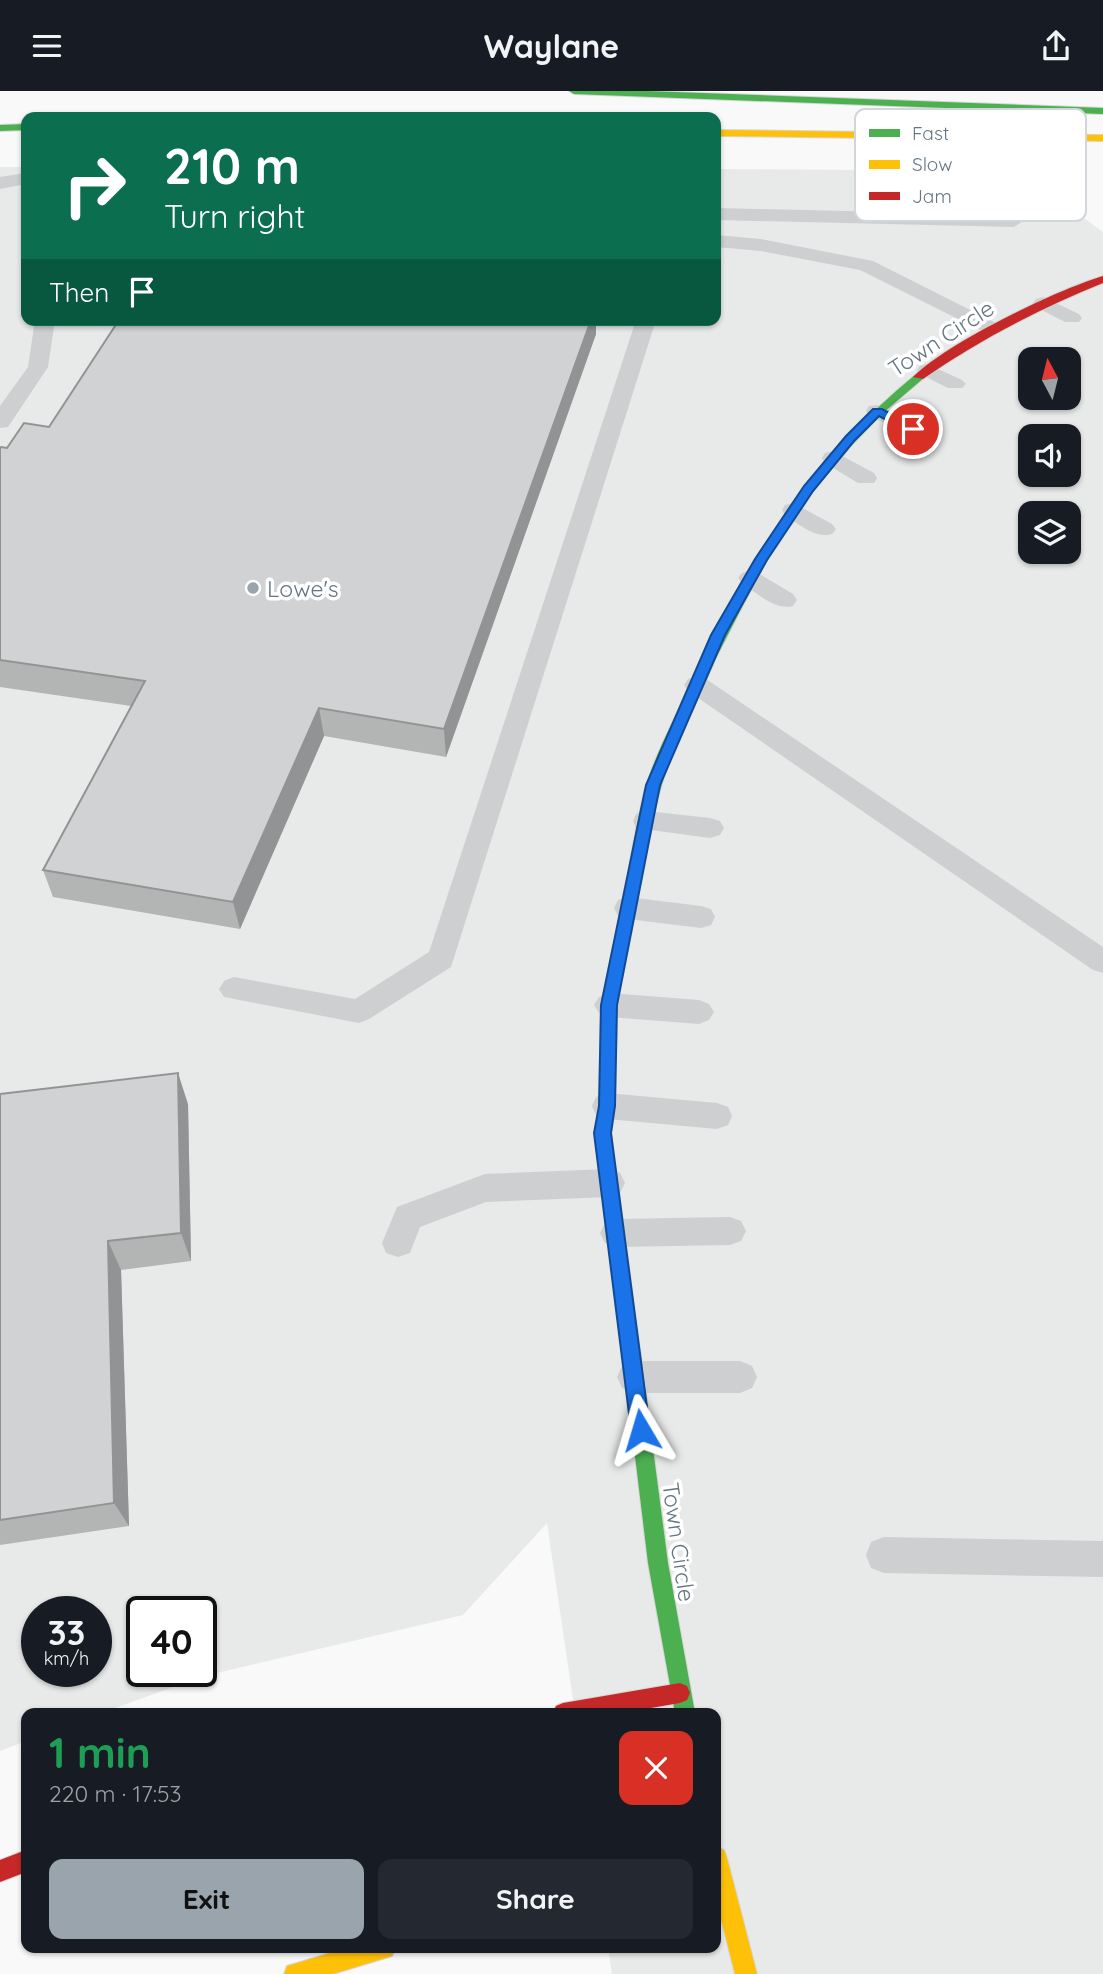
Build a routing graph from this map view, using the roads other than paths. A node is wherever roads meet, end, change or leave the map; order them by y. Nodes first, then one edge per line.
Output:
1 (575, 91) edge
2 (1050, 109) edge
3 (21, 127) edge
4 (0, 128) edge
5 (721, 133) edge
6 (855, 135) edge
7 (21, 180) edge
8 (0, 183) edge
9 (721, 214) edge
10 (855, 217) edge
11 (721, 241) edge
12 (1103, 279) edge
13 (1043, 303) junction
14 (1072, 318) dead end
15 (44, 326) edge
16 (644, 326) edge
17 (993, 328) junction
18 (927, 370) junction
19 (956, 384) dead end
20 (877, 411) junction
21 (0, 422) edge
22 (913, 429) dead end
23 (833, 458) junction
24 (866, 478) dead end
25 (793, 510) junction
26 (824, 529) dead end
27 (750, 578) junction
28 (785, 600) dead end
29 (697, 685) junction
30 (646, 821) junction
31 (710, 828) dead end
32 (628, 908) junction
33 (701, 917) dead end
34 (1103, 962) edge
35 (234, 989) dead end
36 (609, 1005) junction
37 (699, 1012) dead end
38 (607, 1106) junction
39 (717, 1116) dead end
40 (609, 1183) junction
41 (730, 1231) dead end
42 (616, 1233) junction
43 (398, 1243) dead end
44 (634, 1377) junction
45 (740, 1377) dead end
46 (884, 1555) dead end
47 (1103, 1559) edge
48 (680, 1693) junction
49 (592, 1708) edge
50 (684, 1708) edge
51 (21, 1863) edge
52 (0, 1871) edge
53 (721, 1883) edge
54 (367, 1953) edge
55 (295, 1974) edge
56 (746, 1974) edge

1 - 2 main road
3 - 4 main road
5 - 6 main road
7 - 8 lane
9 - 10 lane
11 - 17 lane
12 - 13 main road, Town Circle
13 - 14 lane
13 - 17 main road, Town Circle
15 - 21 lane
16 - 35 lane
17 - 18 main road, Town Circle
18 - 19 lane
18 - 20 main road, Town Circle
20 - 22 lane
20 - 23 main road, Town Circle
23 - 24 lane
23 - 25 main road, Town Circle
25 - 26 lane
25 - 27 main road, Town Circle
27 - 28 lane
27 - 29 main road, Town Circle
29 - 30 main road, Town Circle
29 - 34 lane
30 - 31 lane
30 - 32 main road, Town Circle
32 - 33 lane
32 - 36 main road, Town Circle
36 - 37 lane
36 - 38 main road, Town Circle
38 - 39 lane
38 - 40 main road, Town Circle
40 - 42 main road, Town Circle
40 - 43 lane
41 - 42 lane
42 - 44 main road, Town Circle
44 - 45 lane
44 - 48 main road, Town Circle
46 - 47 lane
48 - 49 main road
48 - 50 main road, Town Circle
51 - 52 main road
53 - 56 main road
54 - 55 main road

